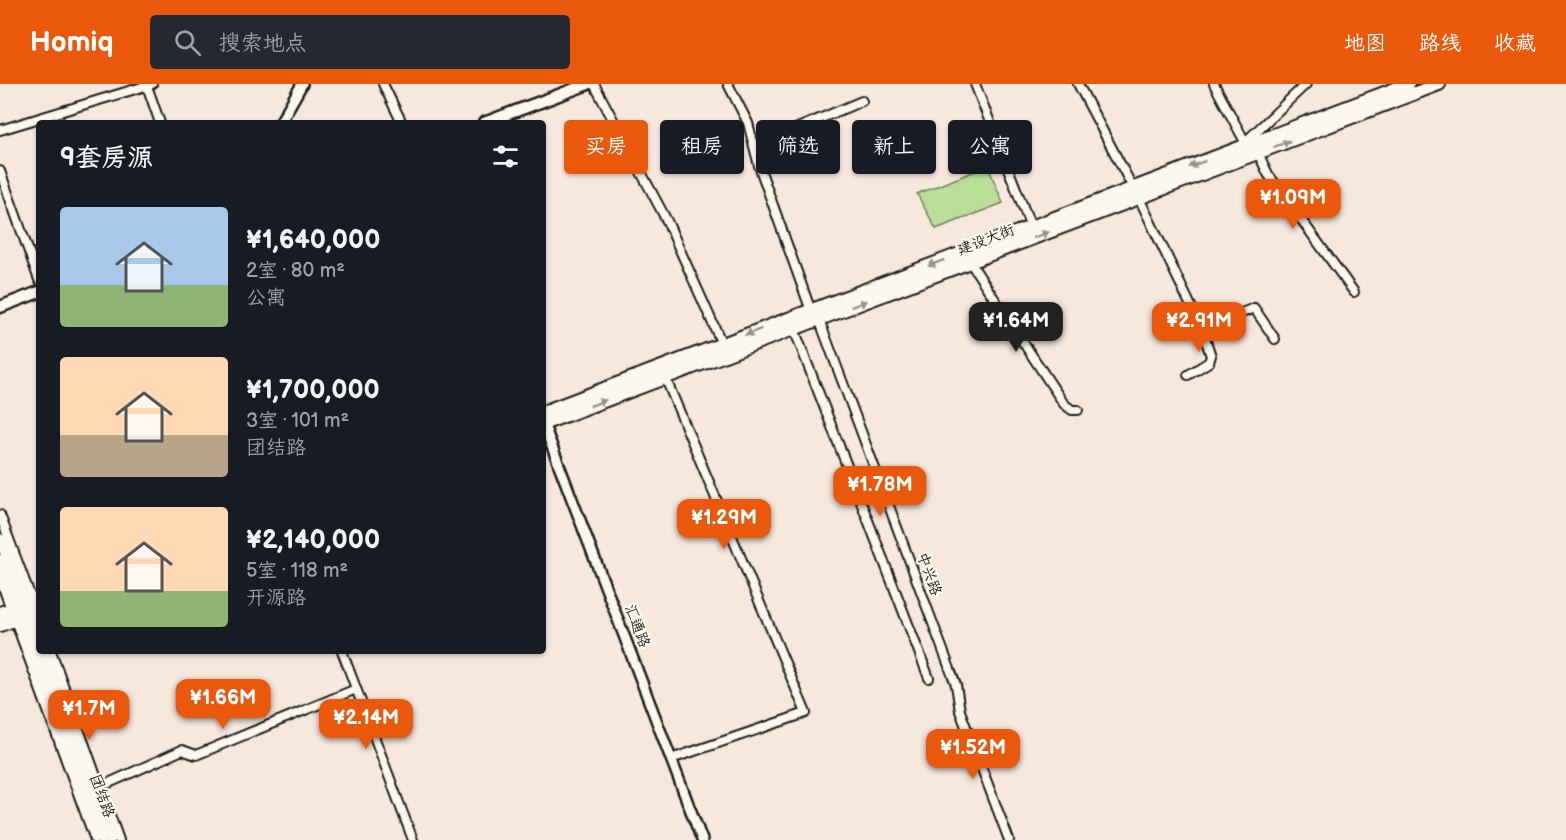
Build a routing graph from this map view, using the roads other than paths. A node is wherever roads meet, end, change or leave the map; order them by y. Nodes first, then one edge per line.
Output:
1 (302, 84) edge
2 (383, 84) edge
3 (588, 84) edge
4 (594, 84) edge
5 (729, 84) edge
6 (975, 84) edge
7 (1078, 84) edge
8 (1215, 84) edge
9 (1306, 84) edge
10 (1408, 84) edge
11 (1439, 84) edge
12 (149, 85) edge
13 (862, 101) dead end
14 (159, 120) edge
15 (282, 120) edge
16 (401, 120) edge
17 (492, 120) edge
18 (0, 130) edge
19 (1242, 145) junction
20 (754, 146) junction
21 (1258, 153) junction
22 (0, 171) edge
23 (1136, 193) junction
24 (1031, 227) junction
25 (970, 262) junction
26 (36, 272) edge
27 (1354, 292) dead end
28 (36, 293) edge
29 (0, 307) edge
30 (815, 315) junction
31 (794, 329) junction
32 (1202, 329) junction
33 (1275, 339) dead end
34 (722, 344) junction
35 (1188, 375) dead end
36 (665, 377) junction
37 (1078, 410) dead end
38 (546, 411) edge
39 (546, 423) edge
40 (546, 432) edge
41 (0, 515) edge
42 (0, 539) edge
43 (0, 560) edge
44 (0, 579) edge
45 (25, 611) edge
46 (0, 625) edge
47 (36, 637) edge
48 (36, 644) edge
49 (36, 647) edge
50 (38, 654) edge
51 (39, 654) edge
52 (43, 654) edge
53 (52, 654) edge
54 (343, 654) edge
55 (929, 678) dead end
56 (356, 689) junction
57 (671, 759) junction
58 (99, 787) junction
59 (95, 840) edge
60 (102, 840) edge
61 (110, 840) edge
62 (119, 840) edge
63 (413, 840) edge
64 (702, 840) edge
65 (1009, 840) edge

1 - 15 street
2 - 16 street
3 - 17 main road
4 - 34 street
5 - 20 street, 中兴路
6 - 24 street
7 - 23 street
8 - 19 street
9 - 19 street
10 - 19 main road, 建设大街
21 -> 11 main road, 建设大街
12 - 14 street
12 - 18 street
13 - 20 street
19 -> 23 main road, 建设大街
20 - 30 street, 中兴路
21 - 23 main road, 建设大街
21 - 27 street
22 - 26 street
23 - 24 main road, 建设大街
25 -> 23 main road, 建设大街
23 - 32 street
24 -> 30 main road, 建设大街
30 -> 25 main road, 建设大街
25 - 37 street
28 - 29 main road
30 - 31 main road, 建设大街
30 -> 34 main road, 建设大街
30 - 65 street, 中兴路
31 - 36 main road, 建设大街
31 - 55 street
32 - 33 street
32 - 35 street
34 - 38 main road, 建设大街
39 -> 36 main road, 建设大街
36 - 57 street
40 - 57 street, 汇通路
41 - 45 street
42 - 45 main road, 团结路
43 - 45 main road, 团结路
44 - 45 street
45 - 46 main road
45 - 47 main road, 团结路
45 - 48 main road, 团结路
45 - 49 street
50 - 59 street
51 - 60 main road, 团结路
52 - 61 main road, 团结路
53 - 58 street
54 - 56 street
56 - 58 street
56 - 63 street
57 - 64 street, 汇通路
58 - 62 street

